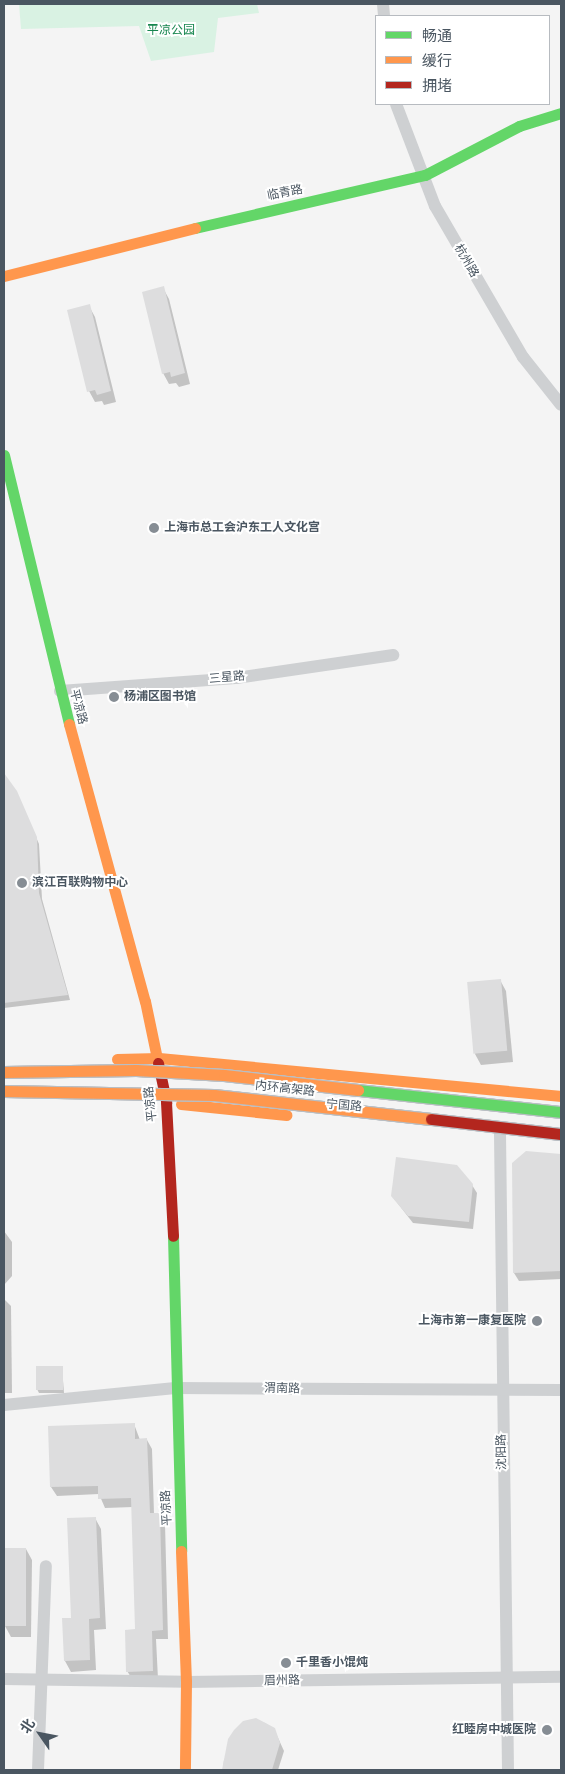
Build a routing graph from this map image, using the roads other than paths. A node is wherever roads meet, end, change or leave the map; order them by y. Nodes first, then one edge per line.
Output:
1 (396, 105) edge
2 (561, 113) edge
3 (426, 175) junction
4 (4, 276) edge
5 (561, 405) edge
6 (4, 455) edge
7 (393, 655) dead end
8 (60, 690) junction
9 (159, 1058) junction
10 (4, 1060) edge
11 (4, 1072) edge
12 (4, 1091) edge
13 (561, 1096) edge
14 (4, 1099) edge
15 (166, 1102) junction
16 (561, 1112) edge
17 (500, 1134) junction
18 (561, 1134) edge
19 (561, 1140) edge
20 (175, 1388) junction
21 (561, 1390) edge
22 (501, 1392) junction
23 (4, 1405) edge
24 (46, 1566) dead end
25 (506, 1677) junction
26 (40, 1678) junction
27 (561, 1678) edge
28 (4, 1679) edge
29 (186, 1682) junction
30 (38, 1770) edge
31 (185, 1770) edge
32 (508, 1770) edge

1 - 3 street, 杭州路
2 - 3 main road, 临青路
3 - 4 main road, 临青路
3 - 5 street, 杭州路
6 - 8 main road, 平凉路
7 - 8 street, 三星路
8 - 9 main road, 平凉路
9 - 10 main road
9 - 13 main road
9 - 15 main road, 平凉路
11 - 16 main road, 内环高架路, bridge
12 - 18 main road, 内环高架路, bridge
14 - 15 main road, 宁国路
15 - 17 main road, 宁国路
15 - 20 main road, 平凉路
17 - 19 main road, 宁国路
17 - 22 street, 沈阳路
20 - 22 street, 渭南路
20 - 23 street, 渭南路
20 - 29 main road, 平凉路
21 - 22 street, 渭南路
22 - 25 street, 沈阳路
24 - 26 street
25 - 27 street, 眉州路
25 - 29 street, 眉州路
25 - 32 street, 沈阳路
26 - 28 street, 眉州路
26 - 29 street, 眉州路
26 - 30 street
29 - 31 main road, 平凉路

